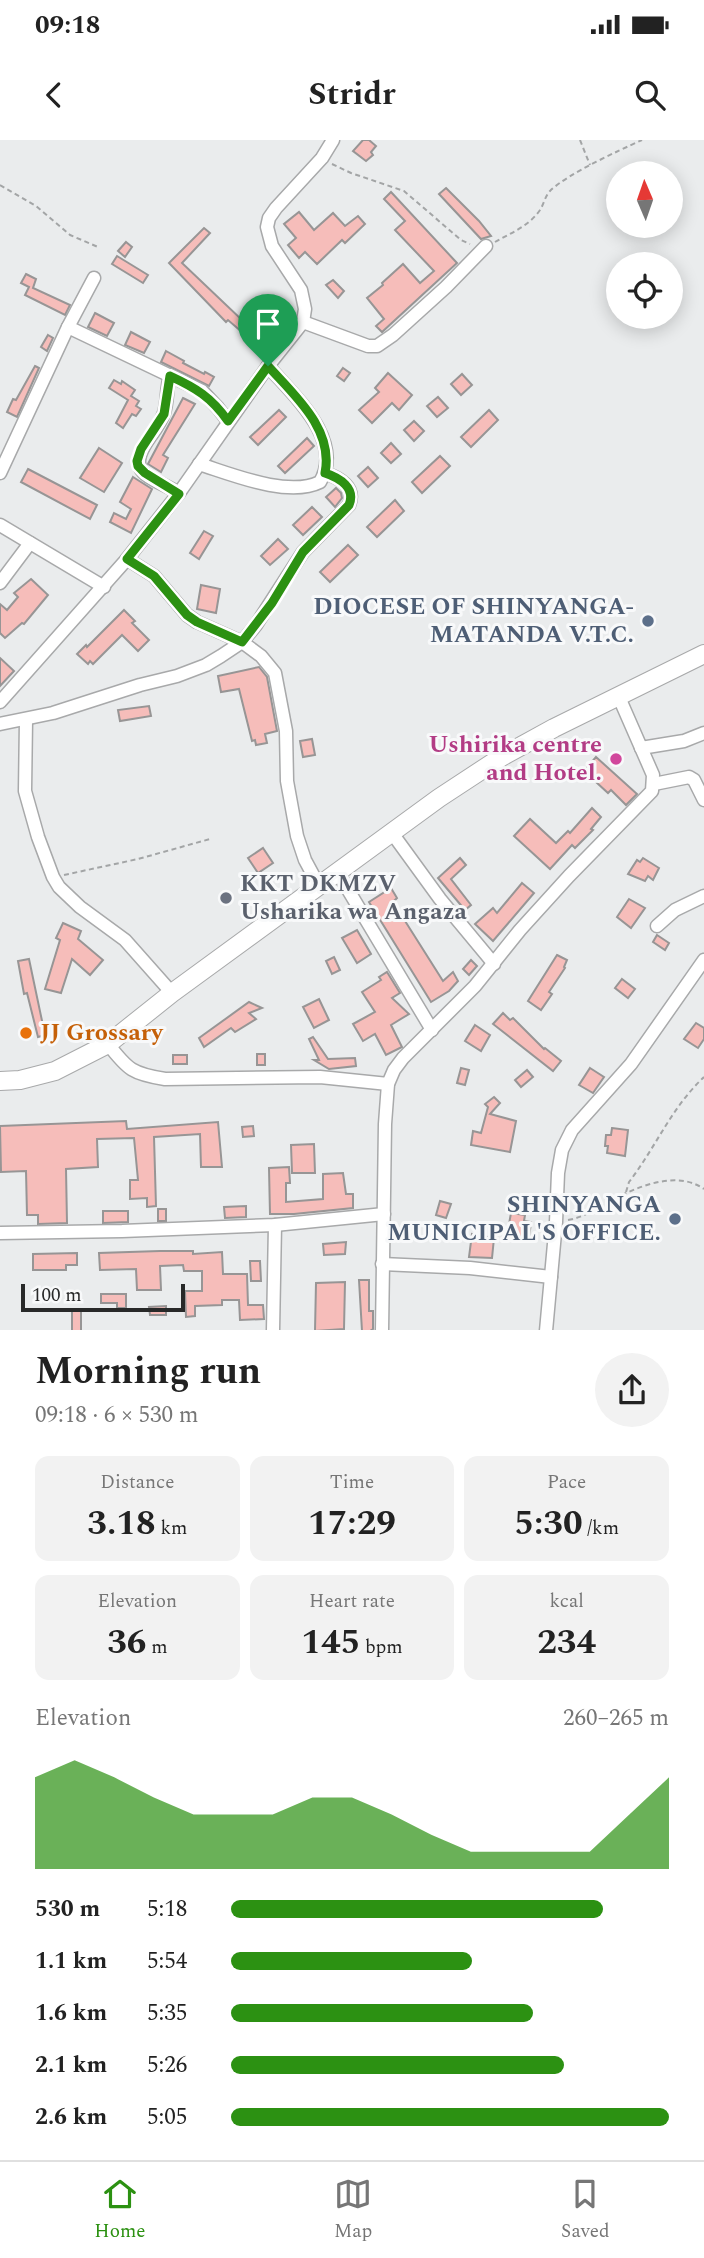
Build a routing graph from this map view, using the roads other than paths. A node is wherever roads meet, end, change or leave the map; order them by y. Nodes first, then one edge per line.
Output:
1 (333, 140) edge
2 (486, 246) road end
3 (94, 278) dead end
4 (303, 322) junction
5 (68, 327) junction
6 (268, 366) junction
7 (170, 376) junction
8 (228, 421) junction
9 (2, 463) edge
10 (199, 464) junction
11 (325, 473) junction
12 (179, 494) junction
13 (0, 525) edge
14 (30, 543) junction
15 (127, 559) junction
16 (0, 583) edge
17 (104, 587) junction
18 (242, 642) junction
19 (704, 654) edge
20 (618, 695) junction
21 (0, 702) edge
22 (26, 720) junction
23 (0, 724) edge
24 (704, 733) edge
25 (641, 748) junction
26 (654, 784) junction
27 (704, 800) edge
28 (392, 833) junction
29 (338, 873) junction
30 (319, 886) junction
31 (704, 896) edge
32 (657, 926) dead end
33 (704, 960) edge
34 (494, 964) junction
35 (172, 992) junction
36 (432, 1030) junction
37 (108, 1044) junction
38 (0, 1082) edge
39 (388, 1084) junction
40 (384, 1214) junction
41 (275, 1225) junction
42 (0, 1233) edge
43 (382, 1264) junction
44 (551, 1276) junction
45 (273, 1330) edge
46 (382, 1330) edge
47 (546, 1330) edge

1 - 4 street
2 - 4 street
3 - 5 street
4 - 6 street
5 - 7 street
5 - 9 street
6 - 8 street
6 - 11 street
7 - 8 street
7 - 12 street
8 - 10 street
10 - 11 street
10 - 12 street
11 - 18 street
12 - 15 street
13 - 14 street
14 - 16 street
14 - 17 street
15 - 17 street
15 - 18 street
17 - 21 street
18 - 22 street
18 - 30 street
19 - 20 highway
20 - 25 street
20 - 28 highway
22 - 23 street
22 - 35 street
24 - 25 street
25 - 26 street
26 - 27 street
26 - 34 street
28 - 29 highway
28 - 34 street
29 - 30 highway
29 - 36 street
30 - 35 highway
31 - 32 street
33 - 44 street
34 - 36 street
35 - 37 highway
36 - 39 street
37 - 38 highway
37 - 39 street
39 - 40 street
40 - 41 street
40 - 43 street
41 - 42 street
41 - 45 street
43 - 44 street
43 - 46 street
44 - 47 street

